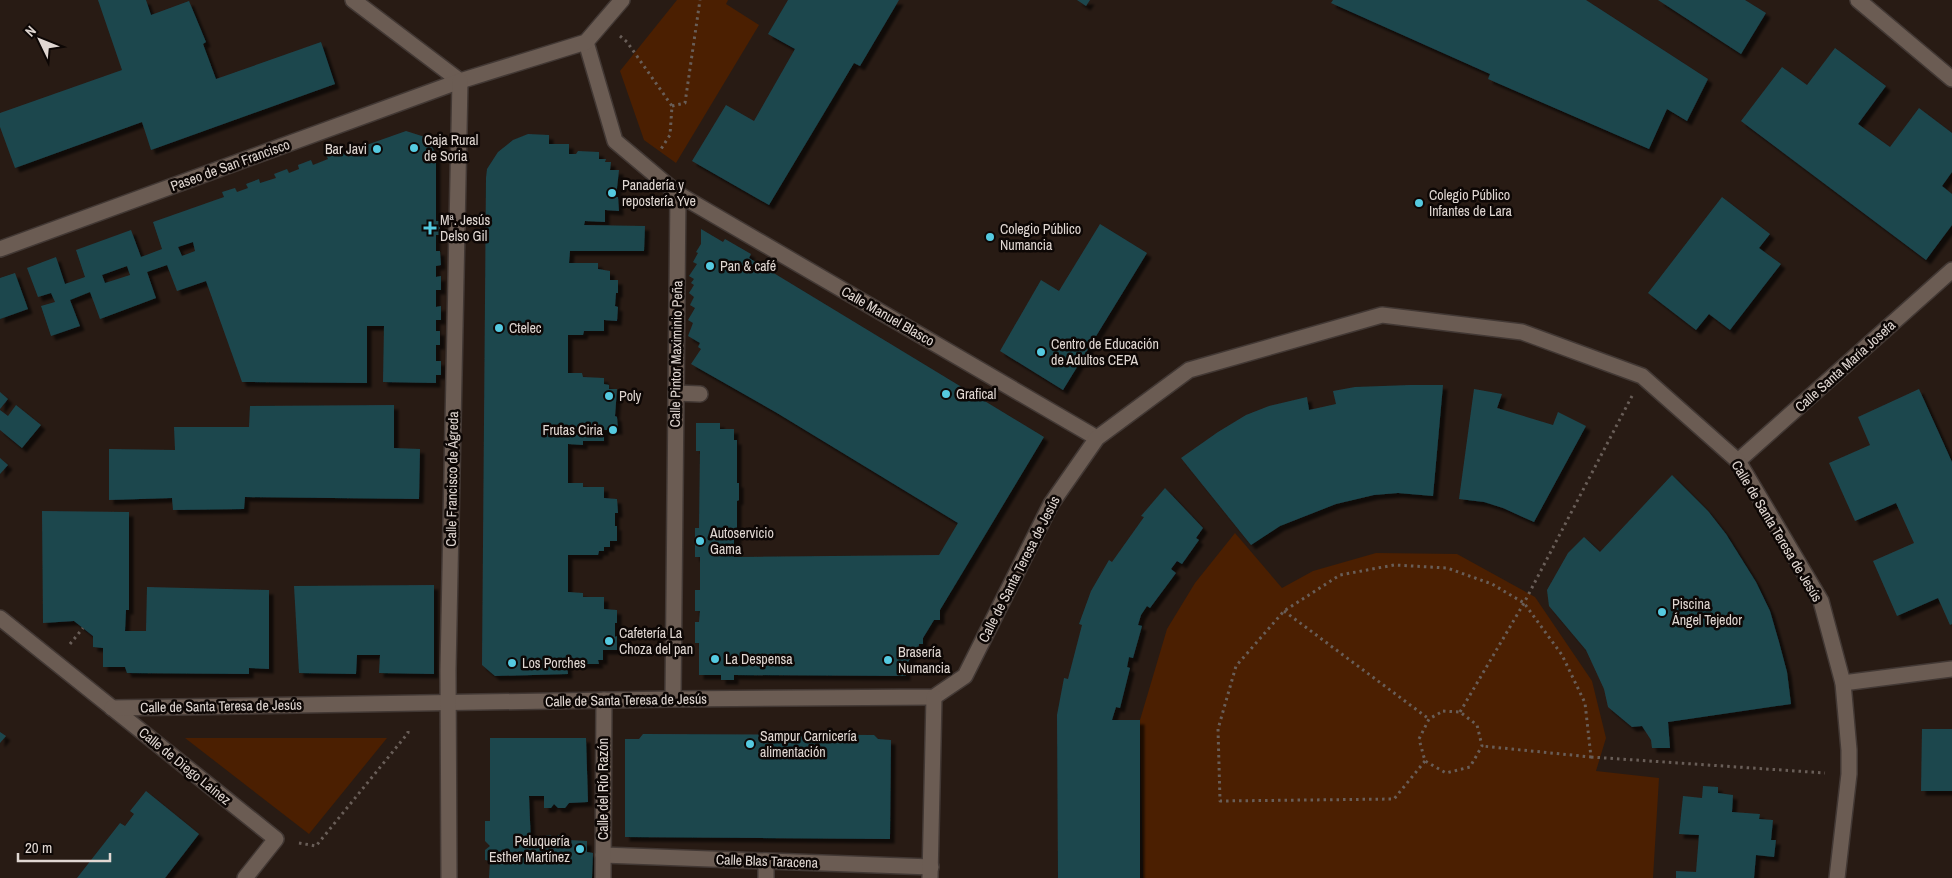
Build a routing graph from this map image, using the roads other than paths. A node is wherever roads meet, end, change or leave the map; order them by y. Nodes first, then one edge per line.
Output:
1 (353, 0) edge
2 (622, 0) edge
3 (1858, 0) edge
4 (586, 42) junction
5 (1952, 79) edge
6 (460, 81) junction
7 (678, 194) junction
8 (0, 249) edge
9 (1952, 270) edge
10 (676, 393) junction
11 (700, 394) dead end
12 (1098, 438) junction
13 (1738, 461) junction
14 (0, 618) edge
15 (1952, 669) edge
16 (1843, 683) junction
17 (934, 698) junction
18 (673, 699) junction
19 (604, 700) junction
20 (448, 702) junction
21 (112, 708) junction
22 (603, 856) junction
23 (766, 861) junction
24 (931, 872) edge
25 (245, 878) edge
26 (449, 878) edge
27 (603, 878) edge
28 (766, 878) edge
29 (1837, 878) edge

1 - 6 street
2 - 4 street
3 - 5 street
4 - 6 street, Paseo de San Francisco
4 - 7 street
6 - 8 street, Paseo de San Francisco
6 - 20 street, Calle Francisco de Ágreda
7 - 10 street, Calle Pintor Maximinio Peña
7 - 12 street, Calle Manuel Blasco
9 - 13 street, Calle Santa María Josefa
10 - 11 street
10 - 18 street, Calle Pintor Maximinio Peña
12 - 13 street, Calle de Santa Teresa de Jesús
12 - 17 street, Calle de Santa Teresa de Jesús
13 - 16 street, Calle de Santa Teresa de Jesús
14 - 21 street, Calle de Diego Laínez
15 - 16 street
16 - 29 street, Calle de Santa Teresa de Jesús
17 - 18 street, Calle de Santa Teresa de Jesús
17 - 24 street
18 - 19 street, Calle de Santa Teresa de Jesús
19 - 20 street, Calle de Santa Teresa de Jesús
19 - 22 street, Calle del Río Razón
20 - 21 street, Calle de Santa Teresa de Jesús
20 - 26 street, Calle Francisco de Ágreda
21 - 25 street, Calle de Diego Laínez
22 - 23 street, Calle Blas Taracena
22 - 27 street, Calle del Río Razón
23 - 24 street, Calle Blas Taracena
23 - 28 street

